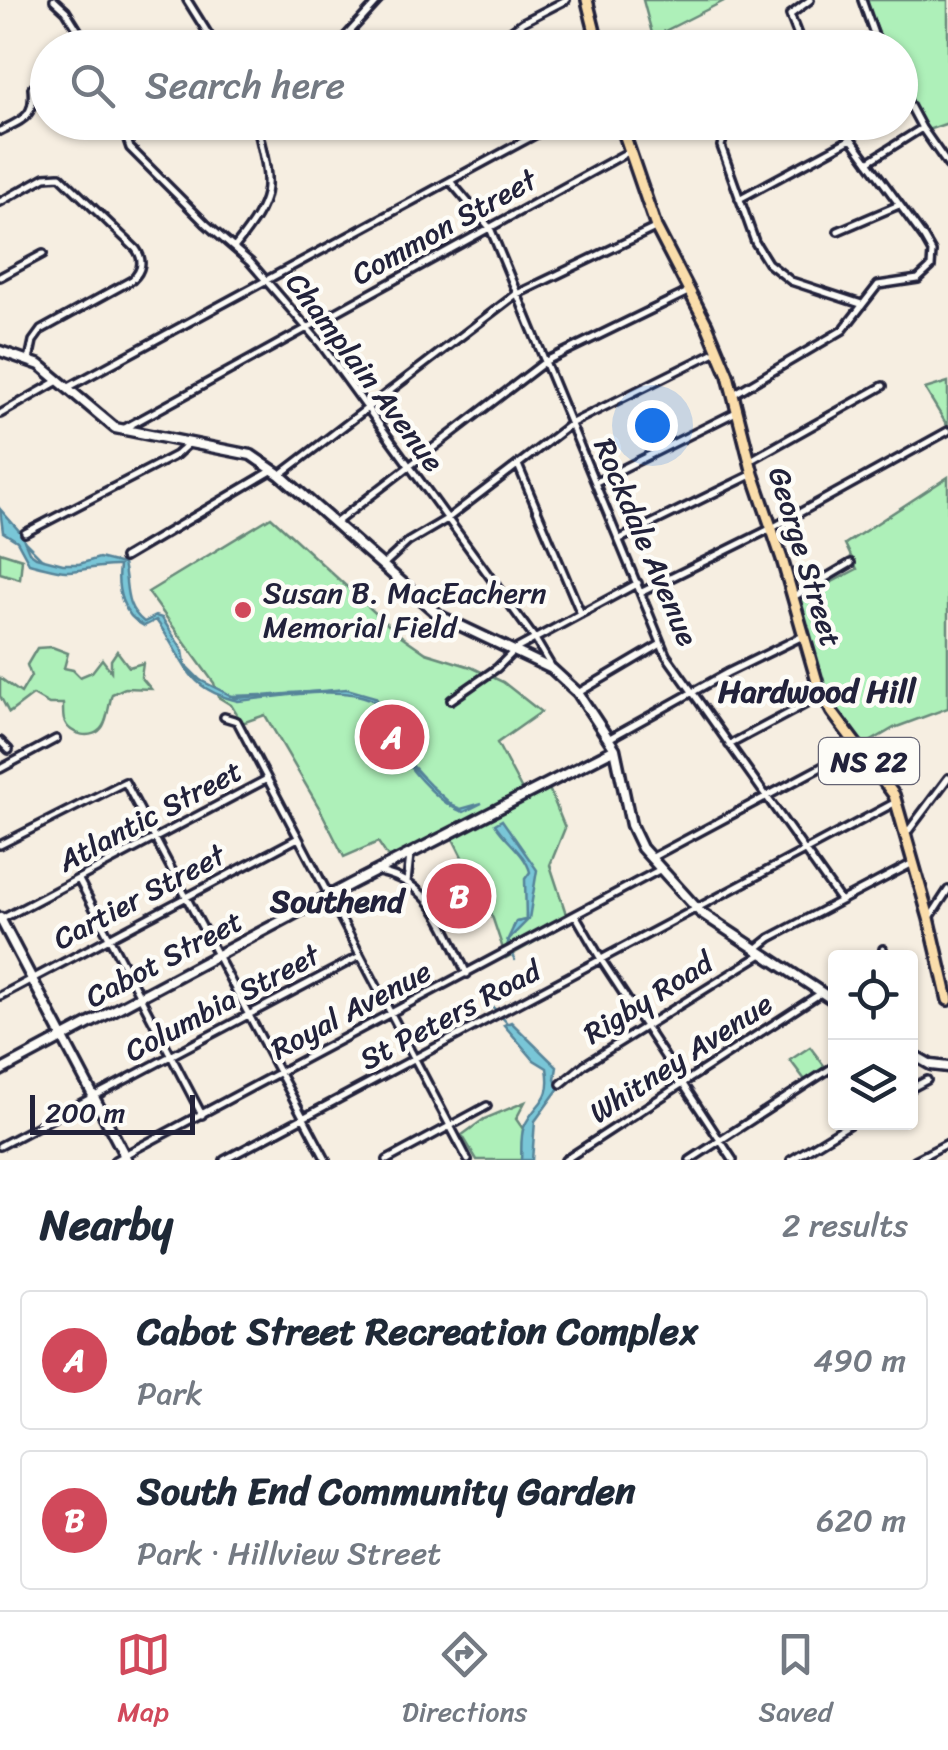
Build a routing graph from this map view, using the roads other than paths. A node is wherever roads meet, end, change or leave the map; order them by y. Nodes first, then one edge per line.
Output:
1 (54, 0) edge
2 (187, 0) edge
3 (379, 0) edge
4 (566, 0) edge
5 (587, 0) edge
6 (810, 0) edge
7 (862, 0) edge
8 (78, 30) edge
9 (206, 30) edge
10 (352, 30) edge
11 (512, 30) edge
12 (594, 30) edge
13 (796, 30) edge
14 (873, 30) edge
15 (30, 112) edge
16 (918, 121) edge
17 (922, 128) junction
18 (0, 131) edge
19 (918, 131) edge
20 (126, 140) edge
21 (260, 140) edge
22 (526, 140) edge
23 (626, 140) edge
24 (722, 140) edge
25 (849, 140) edge
26 (852, 140) edge
27 (903, 140) edge
28 (630, 151) junction
29 (868, 162) junction
30 (948, 165) edge
31 (450, 181) junction
32 (739, 199) junction
33 (0, 202) edge
34 (899, 205) junction
35 (656, 227) junction
36 (490, 228) junction
37 (838, 230) dead end
38 (234, 248) junction
39 (43, 254) dead end
40 (0, 277) edge
41 (267, 280) junction
42 (690, 291) junction
43 (517, 293) junction
44 (861, 304) junction
45 (307, 328) junction
46 (0, 351) edge
47 (718, 352) junction
48 (29, 360) junction
49 (546, 361) junction
50 (58, 381) junction
51 (884, 386) dead end
52 (67, 388) junction
53 (734, 394) junction
54 (368, 408) junction
55 (736, 412) junction
56 (0, 414) edge
57 (572, 423) junction
58 (123, 430) junction
59 (948, 431) edge
60 (188, 444) junction
61 (750, 461) junction
62 (518, 464) junction
63 (410, 466) junction
64 (277, 473) junction
65 (753, 474) junction
66 (596, 482) junction
67 (448, 518) junction
68 (334, 524) junction
69 (772, 528) junction
70 (26, 533) dead end
71 (620, 540) junction
72 (124, 558) dead end
73 (850, 563) dead end
74 (383, 564) junction
75 (638, 583) junction
76 (642, 592) junction
77 (792, 597) junction
78 (581, 614) junction
79 (803, 636) junction
80 (535, 639) junction
81 (660, 644) junction
82 (516, 649) junction
83 (552, 668) junction
84 (578, 692) junction
85 (692, 692) junction
86 (822, 695) junction
87 (451, 700) dead end
88 (224, 717) dead end
89 (610, 738) junction
90 (56, 740) dead end
91 (0, 741) edge
92 (729, 745) junction
93 (858, 748) junction
94 (615, 749) junction
95 (8, 750) dead end
96 (0, 768) edge
97 (948, 778) edge
98 (268, 779) junction
99 (766, 796) junction
100 (896, 802) junction
101 (906, 834) junction
102 (156, 838) junction
103 (298, 838) junction
104 (0, 845) edge
105 (804, 850) junction
106 (410, 855) junction
107 (651, 858) junction
108 (914, 863) junction
109 (661, 870) junction
110 (376, 872) junction
111 (79, 880) junction
112 (407, 882) junction
113 (948, 890) edge
114 (188, 897) junction
115 (329, 897) junction
116 (840, 900) junction
117 (696, 908) junction
118 (576, 916) junction
119 (929, 918) junction
120 (0, 919) edge
121 (110, 938) junction
122 (758, 952) junction
123 (218, 956) junction
124 (360, 956) junction
125 (602, 961) junction
126 (467, 974) junction
127 (31, 977) junction
128 (822, 993) junction
129 (0, 996) edge
130 (828, 997) edge
131 (140, 998) junction
132 (948, 1000) edge
133 (249, 1014) junction
134 (391, 1014) junction
135 (645, 1028) junction
136 (64, 1038) junction
137 (172, 1056) junction
138 (918, 1058) edge
139 (414, 1060) junction
140 (948, 1067) edge
141 (828, 1070) edge
142 (0, 1072) edge
143 (280, 1074) junction
144 (926, 1080) dead end
145 (561, 1084) dead end
146 (683, 1084) junction
147 (918, 1084) edge
148 (94, 1096) junction
149 (487, 1106) dead end
150 (202, 1115) junction
151 (303, 1118) junction
152 (449, 1128) junction
153 (840, 1130) edge
154 (720, 1140) junction
155 (948, 1143) edge
156 (0, 1146) edge
157 (126, 1157) edge
158 (115, 1160) edge
159 (224, 1160) edge
160 (326, 1160) edge
161 (388, 1160) edge
162 (468, 1160) edge
163 (565, 1160) edge
164 (690, 1160) edge
165 (732, 1160) edge
166 (791, 1160) edge
167 (916, 1160) edge

1 - 8 street
2 - 9 street
3 - 10 street
4 - 11 street
5 - 12 main road
6 - 13 street
7 - 14 street
15 - 18 street
16 - 17 street
17 - 19 street
17 - 30 street
20 - 38 street, Champlain Avenue
21 - 38 street
22 - 31 street
23 - 28 main road, George Street / NS 22
24 - 32 street
25 - 32 street
26 - 29 street
27 - 29 street
28 - 35 main road, George Street / NS 22
28 - 36 street, Common Street
29 - 34 street
31 - 36 street, Rockdale Avenue
31 - 41 street
32 - 44 street
33 - 48 street
34 - 37 street
34 - 44 street
35 - 42 main road, George Street / NS 22
35 - 43 street
36 - 43 street, Rockdale Avenue
36 - 45 street, Common Street
38 - 41 street, Champlain Avenue
39 - 40 street
41 - 45 street, Champlain Avenue
41 - 52 street
42 - 47 main road, George Street / NS 22
42 - 49 street
43 - 49 street, Rockdale Avenue
43 - 54 street
44 - 53 street
45 - 54 street, Champlain Avenue
45 - 58 street, Common Street
46 - 48 main road
47 - 53 main road, George Street / NS 22
47 - 57 street
48 - 50 main road
49 - 57 street, Rockdale Avenue
49 - 63 street
50 - 52 main road
50 - 56 street
51 - 61 street
52 - 58 main road
53 - 55 main road, George Street / NS 22
54 - 63 street, Champlain Avenue
54 - 64 street
55 - 61 main road, George Street / NS 22
55 - 66 street
57 - 62 street
57 - 66 street, Rockdale Avenue
58 - 60 main road
59 - 69 street
60 - 64 main road
60 - 70 street
61 - 65 main road, George Street / NS 22
62 - 67 street
62 - 78 street
63 - 67 street, Champlain Avenue
63 - 68 street
64 - 68 main road
64 - 72 street
65 - 69 main road, George Street / NS 22
65 - 71 street
66 - 71 street, Rockdale Avenue
67 - 74 street
67 - 80 street, Champlain Avenue
68 - 74 main road
69 - 76 street
69 - 77 main road, George Street / NS 22
71 - 75 street, Rockdale Avenue
73 - 77 street
74 - 82 main road
75 - 76 street, Rockdale Avenue
75 - 78 street
76 - 81 street, Rockdale Avenue
77 - 79 main road, George Street / NS 22
78 - 80 street
79 - 85 street
79 - 86 main road, George Street / NS 22
80 - 82 street
80 - 83 street, Champlain Avenue
81 - 84 street
81 - 85 street, Rockdale Avenue
82 - 83 main road
82 - 87 street
83 - 84 main road
84 - 89 main road
85 - 89 street
85 - 92 street, Rockdale Avenue
86 - 92 street
86 - 93 main road, George Street / NS 22
88 - 98 street
89 - 94 main road
90 - 96 street
91 - 95 street
92 - 99 street, Rockdale Avenue
93 - 99 street
93 - 100 main road, George Street / NS 22
94 - 106 main road, Cabot Street
94 - 107 main road
97 - 101 street
98 - 102 street, Atlantic Street
98 - 103 street
99 - 105 street, Rockdale Avenue
99 - 107 street
100 - 101 main road, George Street / NS 22
100 - 105 street, St Peters Road
101 - 108 main road, George Street / NS 22
102 - 104 street
102 - 111 street, Atlantic Street
102 - 114 street
103 - 114 street, Cartier Street
103 - 115 street
105 - 116 street, Rockdale Avenue
105 - 117 street, St Peters Road
106 - 110 main road, Cabot Street
106 - 112 street
107 - 109 main road
108 - 116 street, Rigby Road
108 - 119 main road, George Street / NS 22
109 - 117 main road
109 - 118 street, Royal Avenue
110 - 112 street
110 - 115 main road, Cabot Street
111 - 120 street, Atlantic Street
111 - 121 street
112 - 126 street
113 - 119 street
114 - 121 street, Cartier Street
114 - 123 street
115 - 123 main road, Cabot Street
115 - 124 street
116 - 122 street, Rigby Road
117 - 122 main road
117 - 125 street, St Peters Road
118 - 125 street
118 - 126 street, Royal Avenue
119 - 132 main road, George Street / NS 22
120 - 127 main road
121 - 127 street, Cartier Street
121 - 131 street
122 - 128 main road
122 - 135 street, Rigby Road
123 - 131 main road, Cabot Street
123 - 133 street
124 - 133 street, Columbia Street
124 - 134 street
125 - 135 street
125 - 139 street, St Peters Road
126 - 134 street, Royal Avenue
127 - 129 street, Cartier Street
127 - 136 main road
128 - 130 main road
128 - 146 street, Whitney Avenue
131 - 136 main road, Cabot Street
131 - 137 street
133 - 137 street, Columbia Street
133 - 143 street
134 - 139 street
134 - 143 street, Royal Avenue
135 - 145 street, Rigby Road
135 - 146 street
136 - 142 main road, Cabot Street
136 - 148 main road
137 - 148 street, Columbia Street
137 - 150 street
138 - 140 main road
139 - 151 street, St Peters Road
139 - 152 street
141 - 154 street
143 - 150 street, Royal Avenue
143 - 151 street
144 - 147 street
146 - 154 street
146 - 163 street, Whitney Avenue
148 - 156 street, Columbia Street
148 - 157 main road
149 - 152 street
150 - 157 street, Royal Avenue
151 - 159 street, St Peters Road
151 - 160 street
152 - 161 street
152 - 162 street
153 - 166 street
154 - 164 street
154 - 165 street
155 - 167 street
157 - 158 street, Royal Avenue

